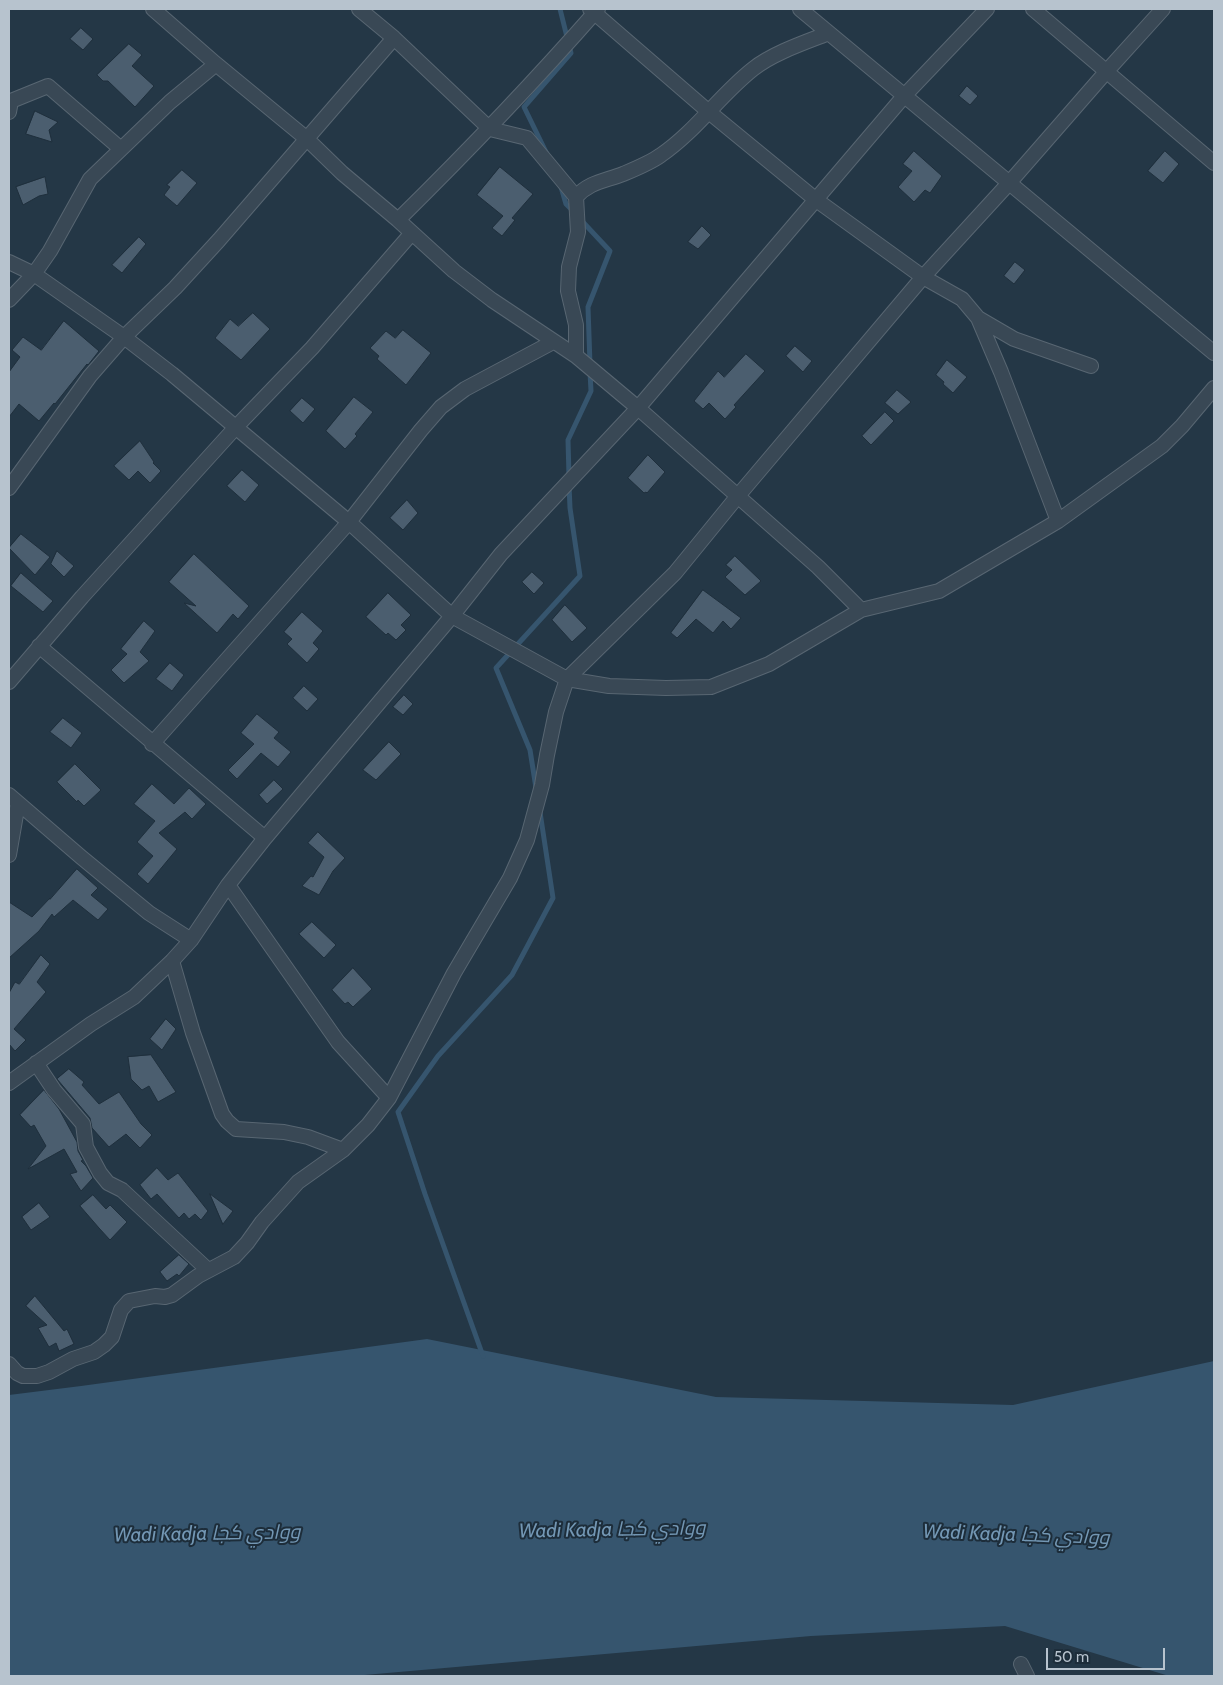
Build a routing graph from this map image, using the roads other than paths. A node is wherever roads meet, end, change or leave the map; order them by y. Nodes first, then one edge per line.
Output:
1 (153, 9) edge
2 (359, 9) edge
3 (800, 9) edge
4 (987, 9) edge
5 (1033, 9) edge
6 (1163, 9) edge
7 (594, 10) edge
8 (829, 32) junction
9 (394, 38) junction
10 (216, 64) junction
11 (1106, 72) junction
12 (905, 95) junction
13 (9, 112) edge
14 (709, 112) junction
15 (490, 129) junction
16 (308, 140) junction
17 (121, 149) junction
18 (1214, 163) edge
19 (1010, 182) junction
20 (576, 197) junction
21 (815, 199) junction
22 (398, 220) junction
23 (411, 234) junction
24 (9, 262) edge
25 (34, 274) junction
26 (923, 277) junction
27 (9, 300) edge
28 (978, 318) junction
29 (124, 337) junction
30 (553, 342) junction
31 (1214, 353) edge
32 (576, 356) junction
33 (1091, 366) dead end
34 (1214, 388) edge
35 (638, 408) junction
36 (236, 427) junction
37 (9, 488) edge
38 (737, 497) junction
39 (1058, 520) junction
40 (349, 522) junction
41 (860, 610) junction
42 (452, 616) junction
43 (39, 646) junction
44 (567, 679) junction
45 (9, 682) edge
46 (152, 744) junction
47 (14, 799) edge
48 (264, 838) junction
49 (9, 855) edge
50 (228, 885) junction
51 (191, 940) junction
52 (172, 961) junction
53 (36, 1063) junction
54 (11, 1077) edge
55 (389, 1098) junction
56 (343, 1150) junction
57 (208, 1270) junction
58 (9, 1364) edge

1 - 10 street
2 - 9 street
3 - 8 street
4 - 12 street
5 - 11 street
6 - 11 street
7 - 14 street
7 - 15 street
8 - 12 street
8 - 14 street
9 - 15 street
9 - 16 street
10 - 16 street
10 - 17 street
11 - 18 street
11 - 19 street
12 - 19 street
12 - 21 street
13 - 17 street
14 - 20 street
14 - 21 street
15 - 20 street
15 - 22 street
16 - 22 street
16 - 29 street
17 - 25 street
19 - 26 street
19 - 31 street
20 - 32 street
21 - 26 street
21 - 35 street
22 - 23 street
23 - 30 street
23 - 36 street
24 - 25 street
25 - 27 street
25 - 29 street
26 - 28 street
26 - 38 street
28 - 33 street
28 - 39 street
29 - 36 street
29 - 37 street
30 - 32 street
30 - 40 street
32 - 35 street
34 - 39 street
35 - 38 street
35 - 42 street
36 - 40 street
36 - 43 street
38 - 41 street
38 - 44 street
39 - 41 street
40 - 42 street
40 - 46 street
41 - 44 street
42 - 44 street
42 - 48 street
43 - 45 street
43 - 46 street
44 - 55 street
46 - 48 street
47 - 49 street
47 - 51 street
48 - 50 street
50 - 51 street
50 - 55 street
51 - 52 street
52 - 53 street
52 - 56 street
53 - 54 street
53 - 57 street
55 - 56 street
56 - 57 street
57 - 58 street

